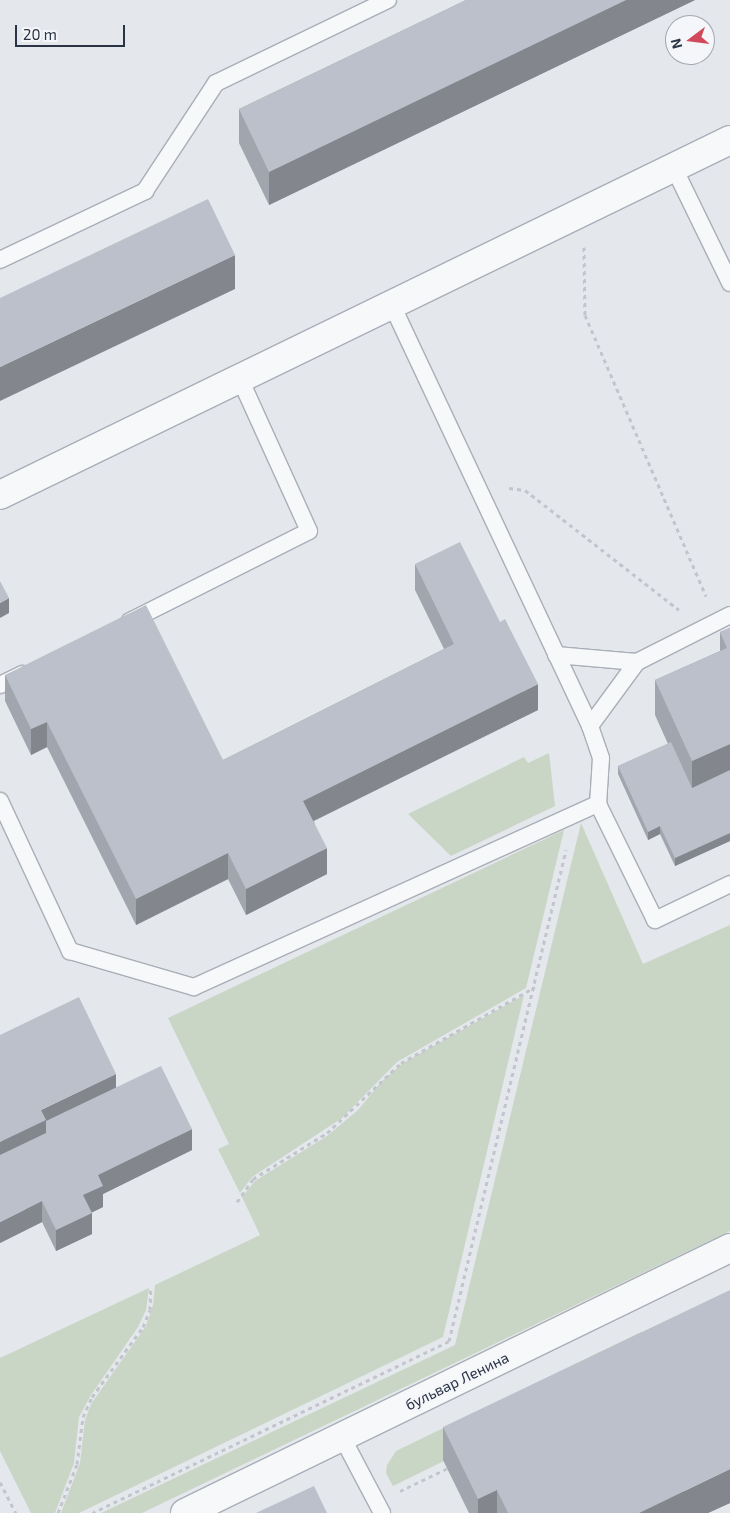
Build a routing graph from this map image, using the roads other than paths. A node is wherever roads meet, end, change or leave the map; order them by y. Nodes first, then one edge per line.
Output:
1 (388, 0) edge
2 (730, 140) edge
3 (674, 168) junction
4 (0, 260) edge
5 (730, 283) edge
6 (392, 305) junction
7 (240, 378) junction
8 (0, 495) edge
9 (717, 622) edge
10 (115, 628) edge
11 (556, 655) junction
12 (637, 662) junction
13 (35, 668) edge
14 (0, 685) edge
15 (590, 726) junction
16 (0, 801) edge
17 (598, 804) junction
18 (730, 884) edge
19 (730, 1248) edge
20 (342, 1436) junction
21 (379, 1508) edge
22 (185, 1513) edge

1 - 4 lane
2 - 3 street
3 - 5 lane
3 - 6 street
6 - 7 street
6 - 11 lane
7 - 8 street
7 - 10 lane
9 - 12 lane
11 - 12 lane
11 - 15 lane
12 - 15 lane
13 - 14 lane
15 - 17 lane
16 - 17 lane
17 - 18 lane
19 - 20 street, бульвар Ленина
20 - 21 lane
20 - 22 street, бульвар Ленина

